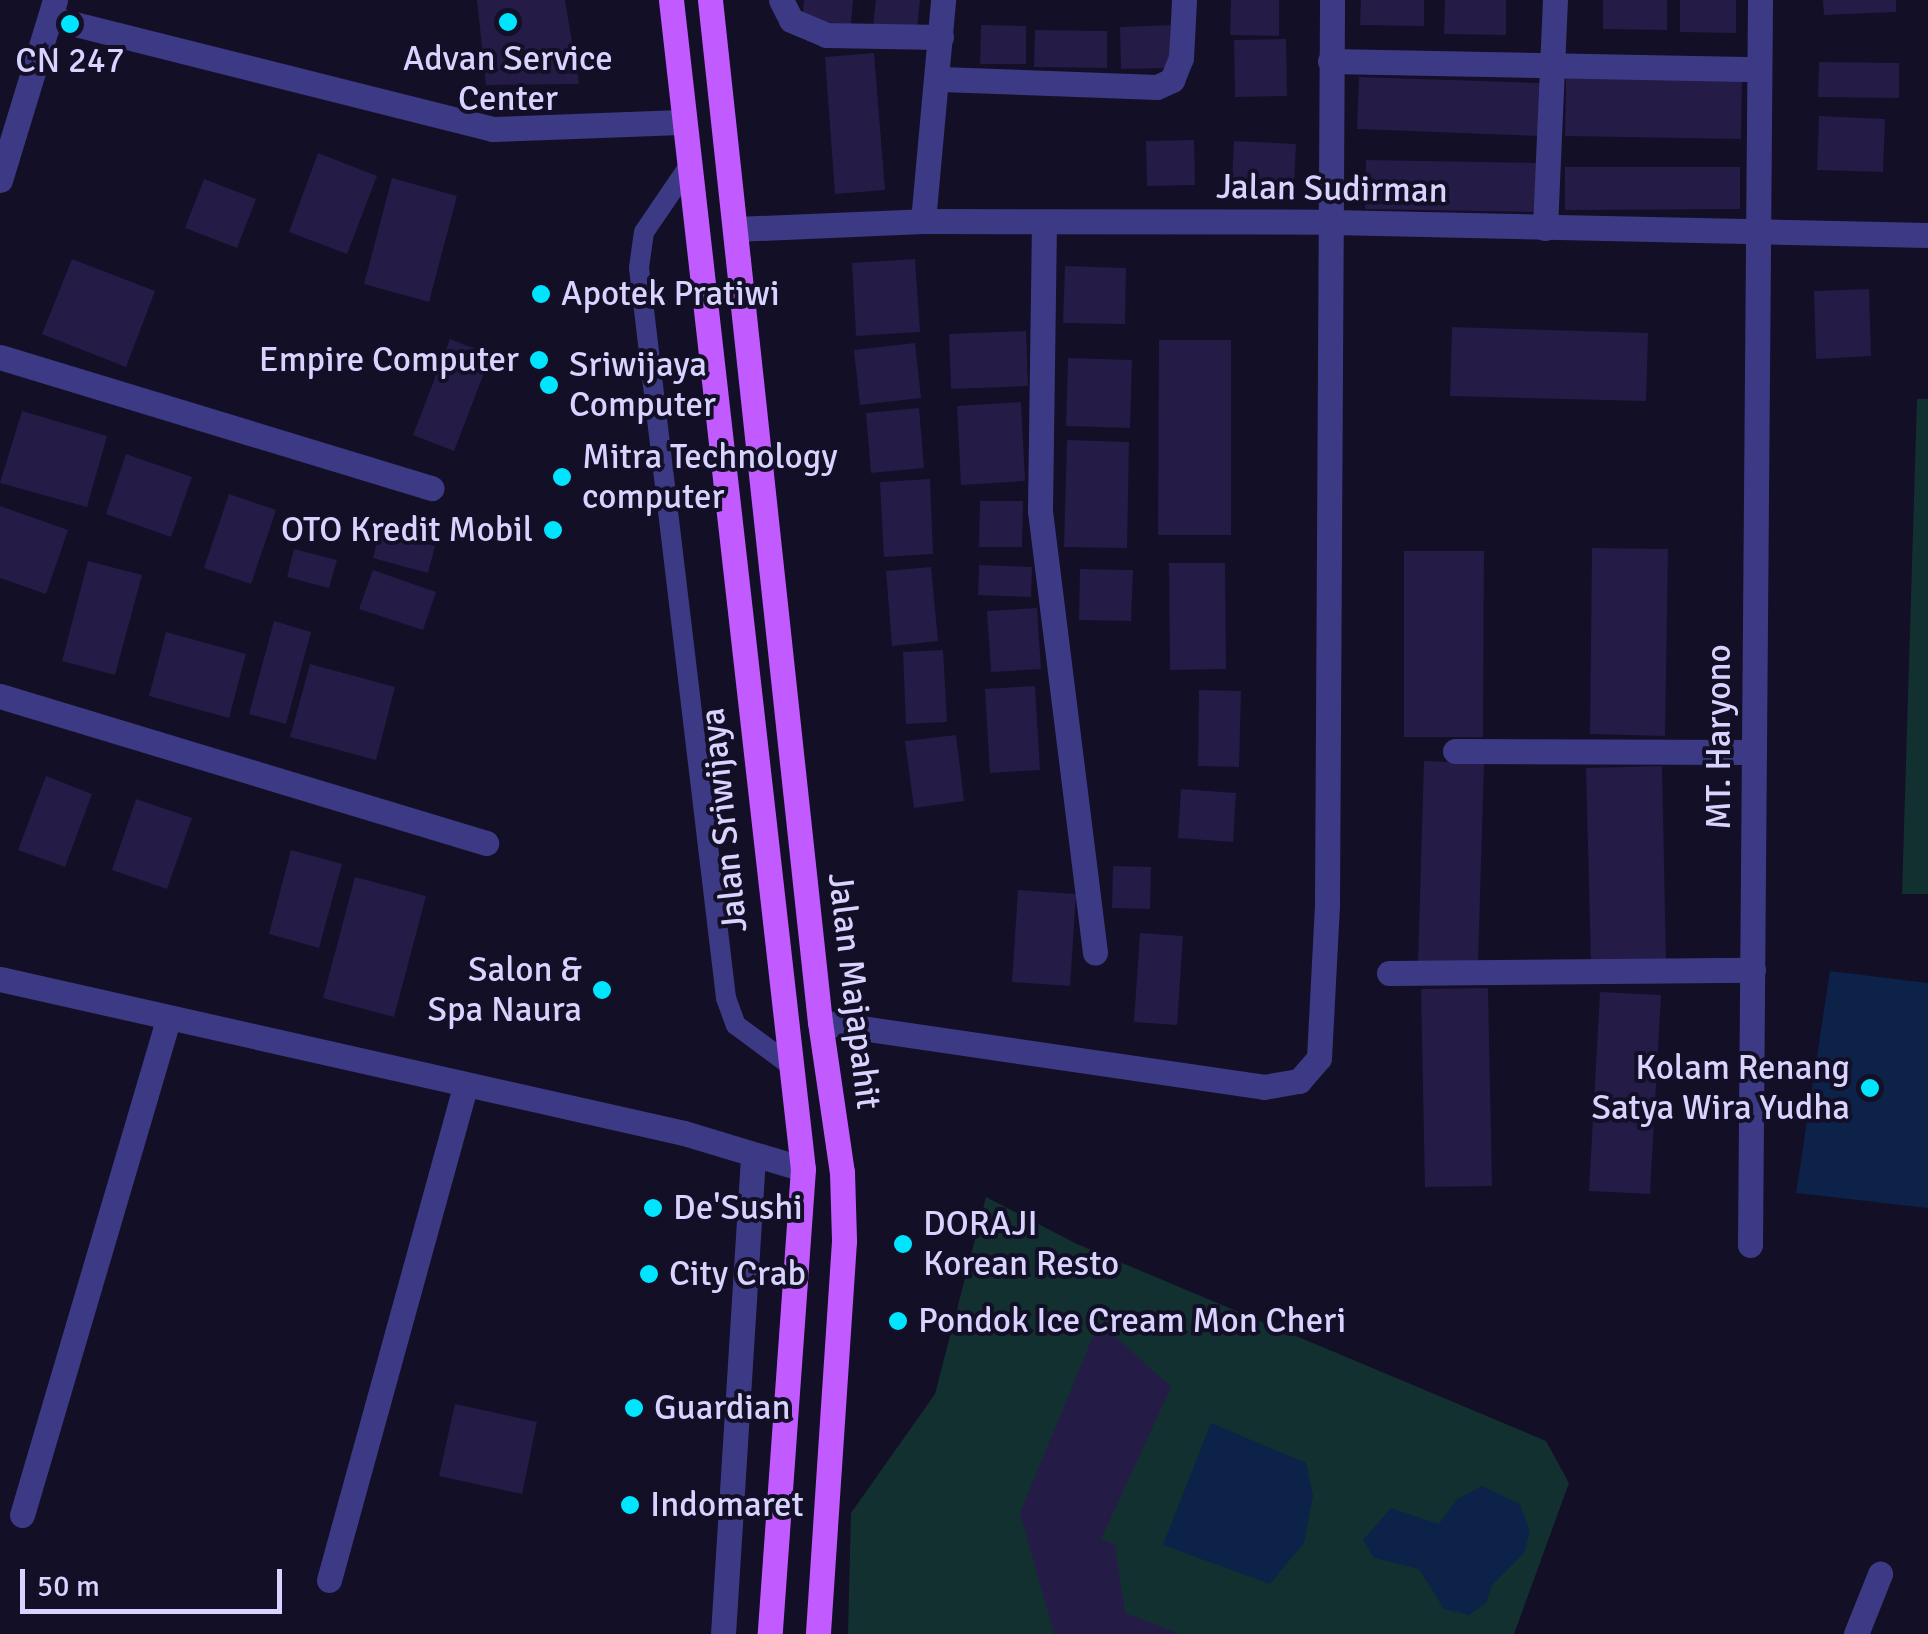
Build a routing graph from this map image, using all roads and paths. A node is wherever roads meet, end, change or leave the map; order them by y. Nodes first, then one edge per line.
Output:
1 (671, 0) edge
2 (710, 0) edge
3 (781, 0) edge
4 (944, 0) edge
5 (1184, 0) edge
6 (1332, 0) edge
7 (1554, 0) edge
8 (1760, 0) edge
9 (53, 9) edge
10 (942, 37) junction
11 (1330, 61) junction
12 (1549, 63) junction
13 (1759, 69) junction
14 (940, 79) junction
15 (681, 122) junction
16 (688, 169) junction
17 (0, 180) edge
18 (923, 222) junction
19 (1044, 222) junction
20 (1332, 222) junction
21 (1545, 228) junction
22 (734, 229) junction
23 (1757, 229) junction
24 (1928, 235) edge
25 (0, 357) edge
26 (432, 488) dead end
27 (775, 607) junction
28 (736, 612) junction
29 (0, 696) edge
30 (1454, 751) dead end
31 (1754, 752) junction
32 (486, 844) dead end
33 (1095, 953) dead end
34 (1753, 970) junction
35 (1389, 973) dead end
36 (0, 979) edge
37 (168, 1020) junction
38 (820, 1022) junction
39 (786, 1062) junction
40 (465, 1087) junction
41 (753, 1156) junction
42 (803, 1170) junction
43 (1750, 1245) dead end
44 (22, 1515) dead end
45 (1880, 1574) dead end
46 (330, 1580) dead end
47 (722, 1634) edge
48 (770, 1634) edge
49 (818, 1634) edge
50 (1856, 1634) edge

1 - 15 main road, Jalan Sriwijaya
2 - 22 main road, Jalan Majapahit
3 - 10 street
4 - 10 street
5 - 14 street
6 - 11 street
7 - 12 street
8 - 13 street, MT. Haryono
9 - 15 street
9 - 17 street
10 - 14 street
11 - 12 street
11 - 20 street
12 - 13 street
12 - 21 street
13 - 23 street, MT. Haryono
14 - 18 street
15 - 16 main road, Jalan Sriwijaya
16 - 28 main road, Jalan Sriwijaya
16 - 39 lane
18 - 19 street, Jalan Sudirman
18 - 22 street, Jalan Sudirman
19 - 20 street, Jalan Sudirman
19 - 33 street
20 - 21 street, Jalan Sudirman
20 - 38 street
21 - 23 street, Jalan Sudirman
22 - 27 main road, Jalan Majapahit
23 - 24 street, Jalan Sudirman
23 - 31 street, MT. Haryono
25 - 26 street
27 - 28 main road
27 - 38 main road, Jalan Majapahit
28 - 39 main road, Jalan Sriwijaya
29 - 32 street
30 - 31 street
31 - 34 street, MT. Haryono
34 - 35 street
34 - 43 street, MT. Haryono
36 - 37 street
37 - 40 street
37 - 44 street
38 - 49 main road, Jalan Majapahit
39 - 42 main road, Jalan Sriwijaya
40 - 41 street
40 - 46 street
41 - 42 street
41 - 47 street
42 - 48 main road, Jalan Sriwijaya
45 - 50 street

